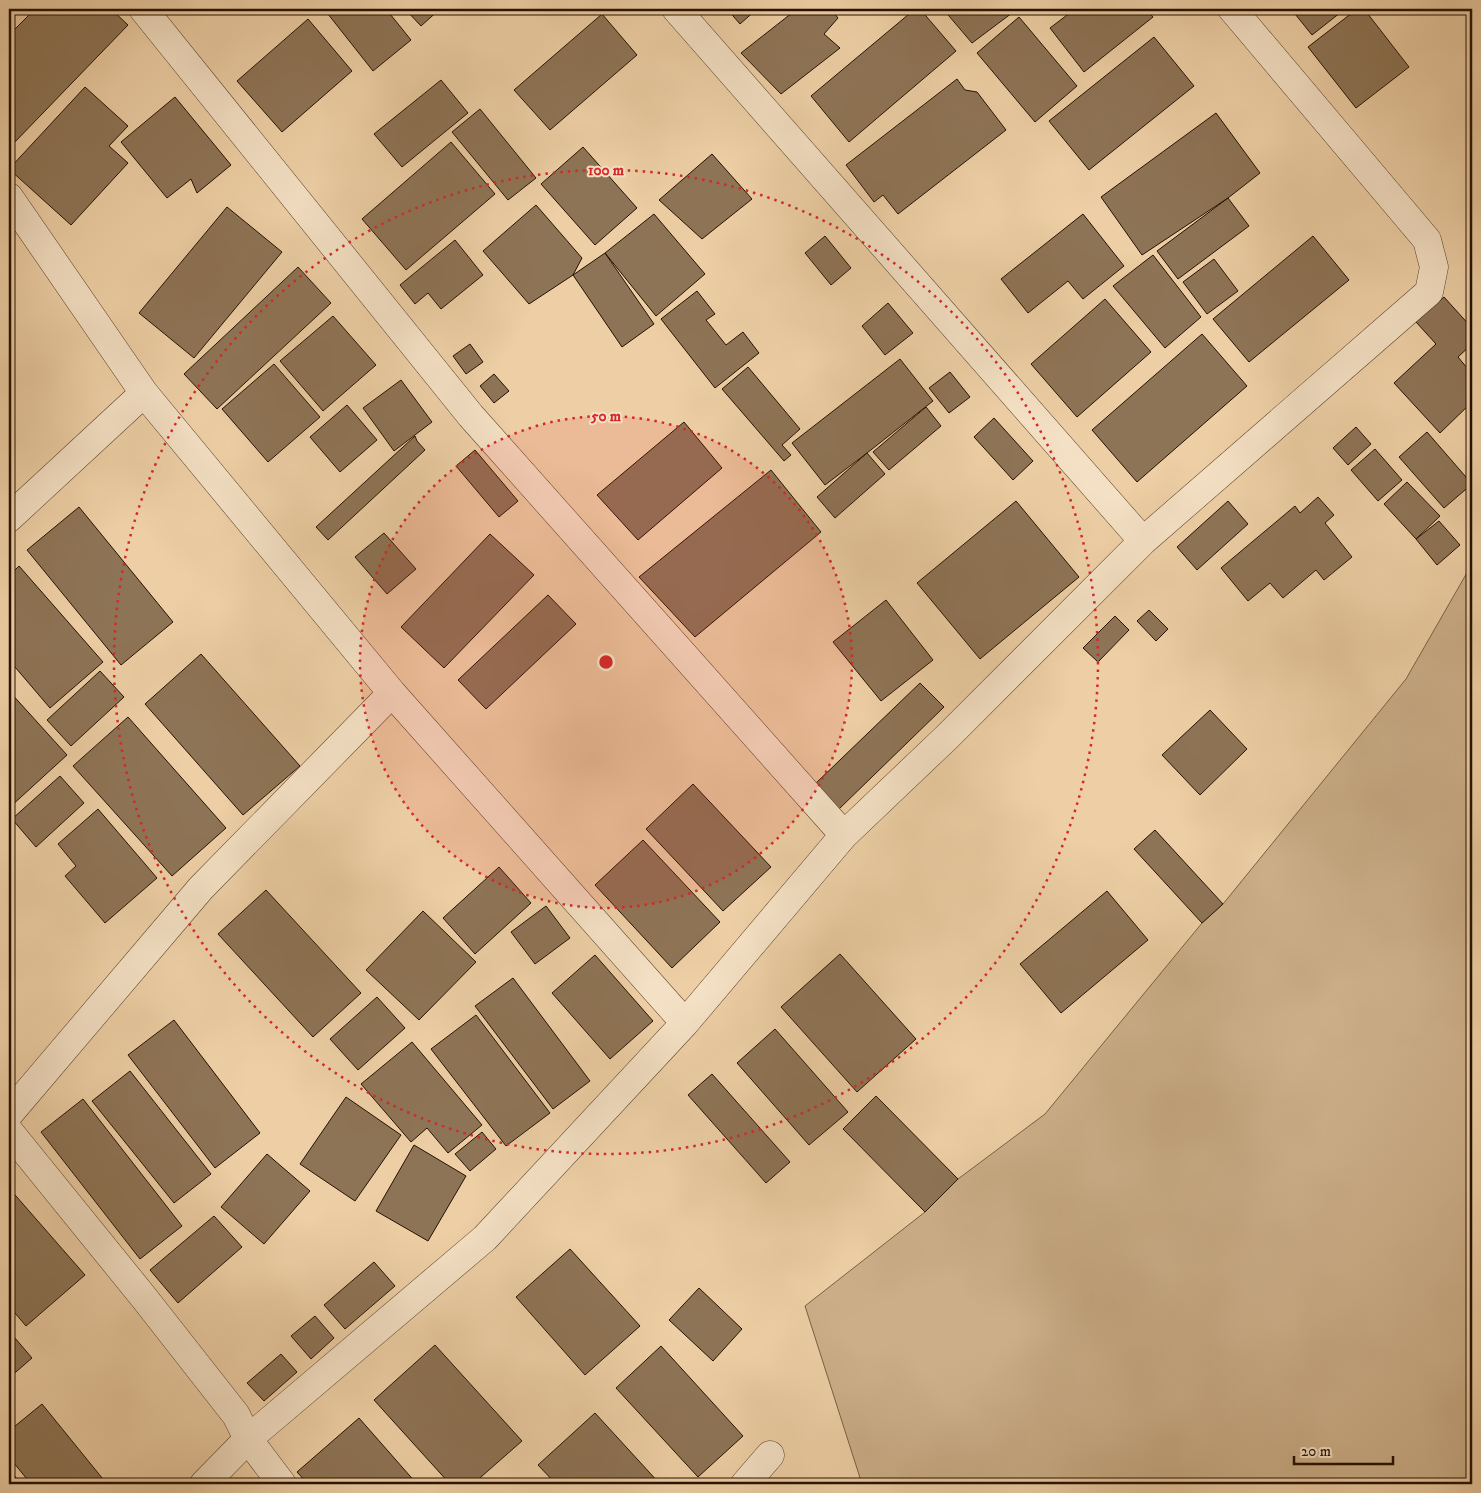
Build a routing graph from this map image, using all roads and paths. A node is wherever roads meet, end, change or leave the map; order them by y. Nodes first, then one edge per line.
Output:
1 (143, 9) edge
2 (676, 9) edge
3 (1232, 9) edge
4 (9, 197) edge
5 (144, 393) junction
6 (9, 518) edge
7 (1143, 541) junction
8 (392, 694) junction
9 (844, 835) junction
10 (685, 1024) junction
11 (9, 1114) edge
12 (9, 1131) edge
13 (248, 1440) junction
14 (770, 1455) dead end
15 (204, 1484) edge
16 (282, 1484) edge
17 (745, 1484) edge

1 - 9 street
2 - 7 street
3 - 7 street
4 - 5 street
5 - 6 street
5 - 8 street
7 - 9 street
8 - 10 street
8 - 11 street
9 - 10 street
10 - 13 street
12 - 13 street
13 - 15 street
13 - 16 street
14 - 17 street

